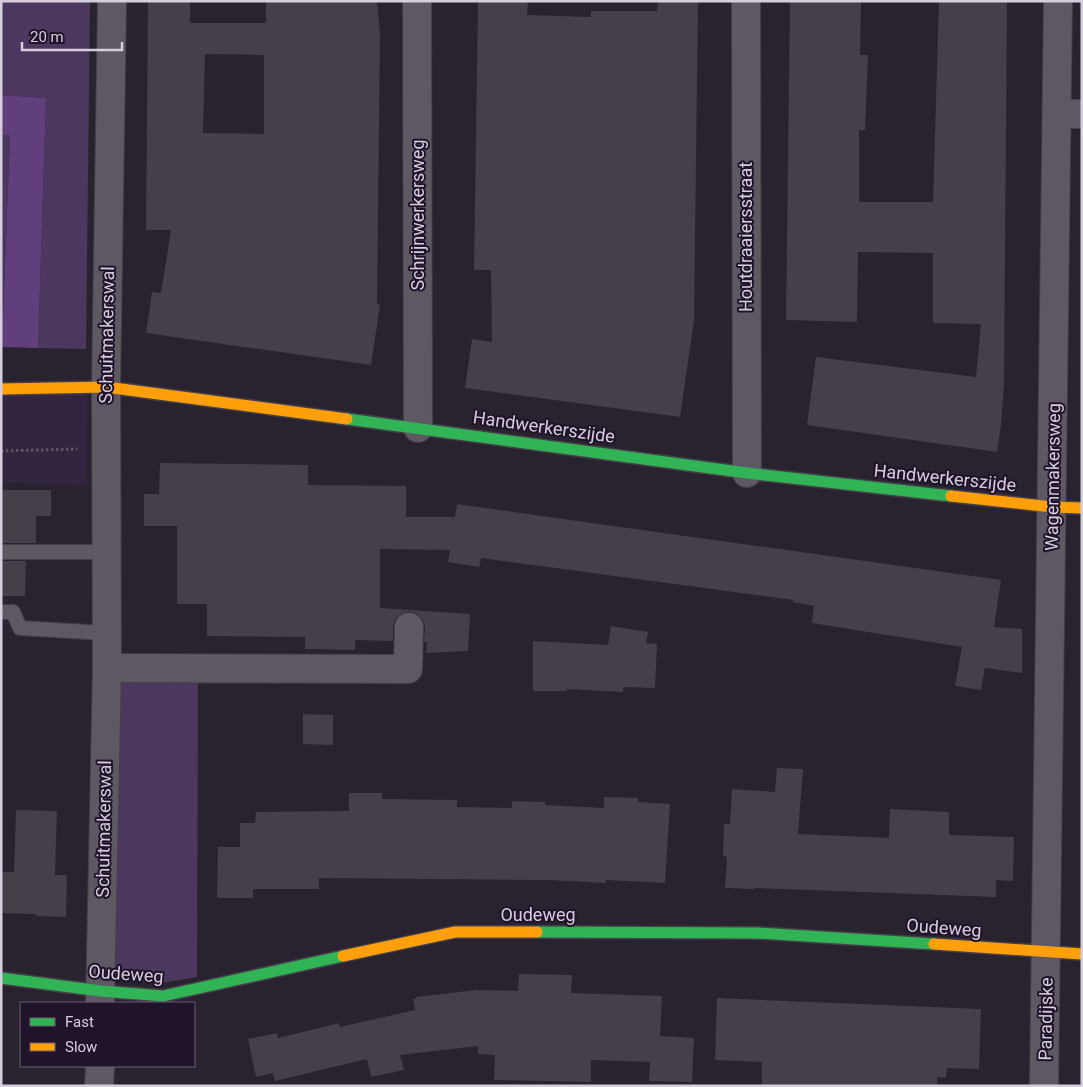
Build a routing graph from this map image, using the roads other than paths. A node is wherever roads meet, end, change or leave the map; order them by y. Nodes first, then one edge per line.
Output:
1 (112, 1) edge
2 (417, 1) edge
3 (746, 1) edge
4 (1058, 1) edge
5 (1069, 114) edge
6 (106, 387) junction
7 (1, 389) edge
8 (418, 428) junction
9 (747, 472) junction
10 (1052, 507) junction
11 (1082, 508) edge
12 (1, 552) edge
13 (106, 552) junction
14 (1, 612) edge
15 (409, 627) dead end
16 (106, 633) junction
17 (106, 668) junction
18 (1047, 952) junction
19 (1082, 954) edge
20 (1, 978) edge
21 (101, 997) edge
22 (100, 1067) edge
23 (99, 1086) edge
24 (1044, 1086) edge

1 - 6 street, Schuitmakerswal
2 - 8 street, Schrijnwerkersweg
3 - 9 street, Houtdraaiersstraat
4 - 5 street, Wagenmakersweg
5 - 10 street, Wagenmakersweg
6 - 7 street, Handwerkerszijde
6 - 8 street, Handwerkerszijde
6 - 13 street, Schuitmakerswal
8 - 9 street, Handwerkerszijde
9 - 10 street, Handwerkerszijde
10 - 11 street, Handwerkerszijde
10 - 18 street, Wagenmakersweg
12 - 13 lane
13 - 16 street, Schuitmakerswal
14 - 16 lane
15 - 17 street
16 - 17 street, Schuitmakerswal
17 - 21 street, Schuitmakerswal
18 - 19 street, Oudeweg
18 - 21 street, Oudeweg
18 - 24 street, Paradijske
20 - 21 street, Oudeweg
22 - 23 street

